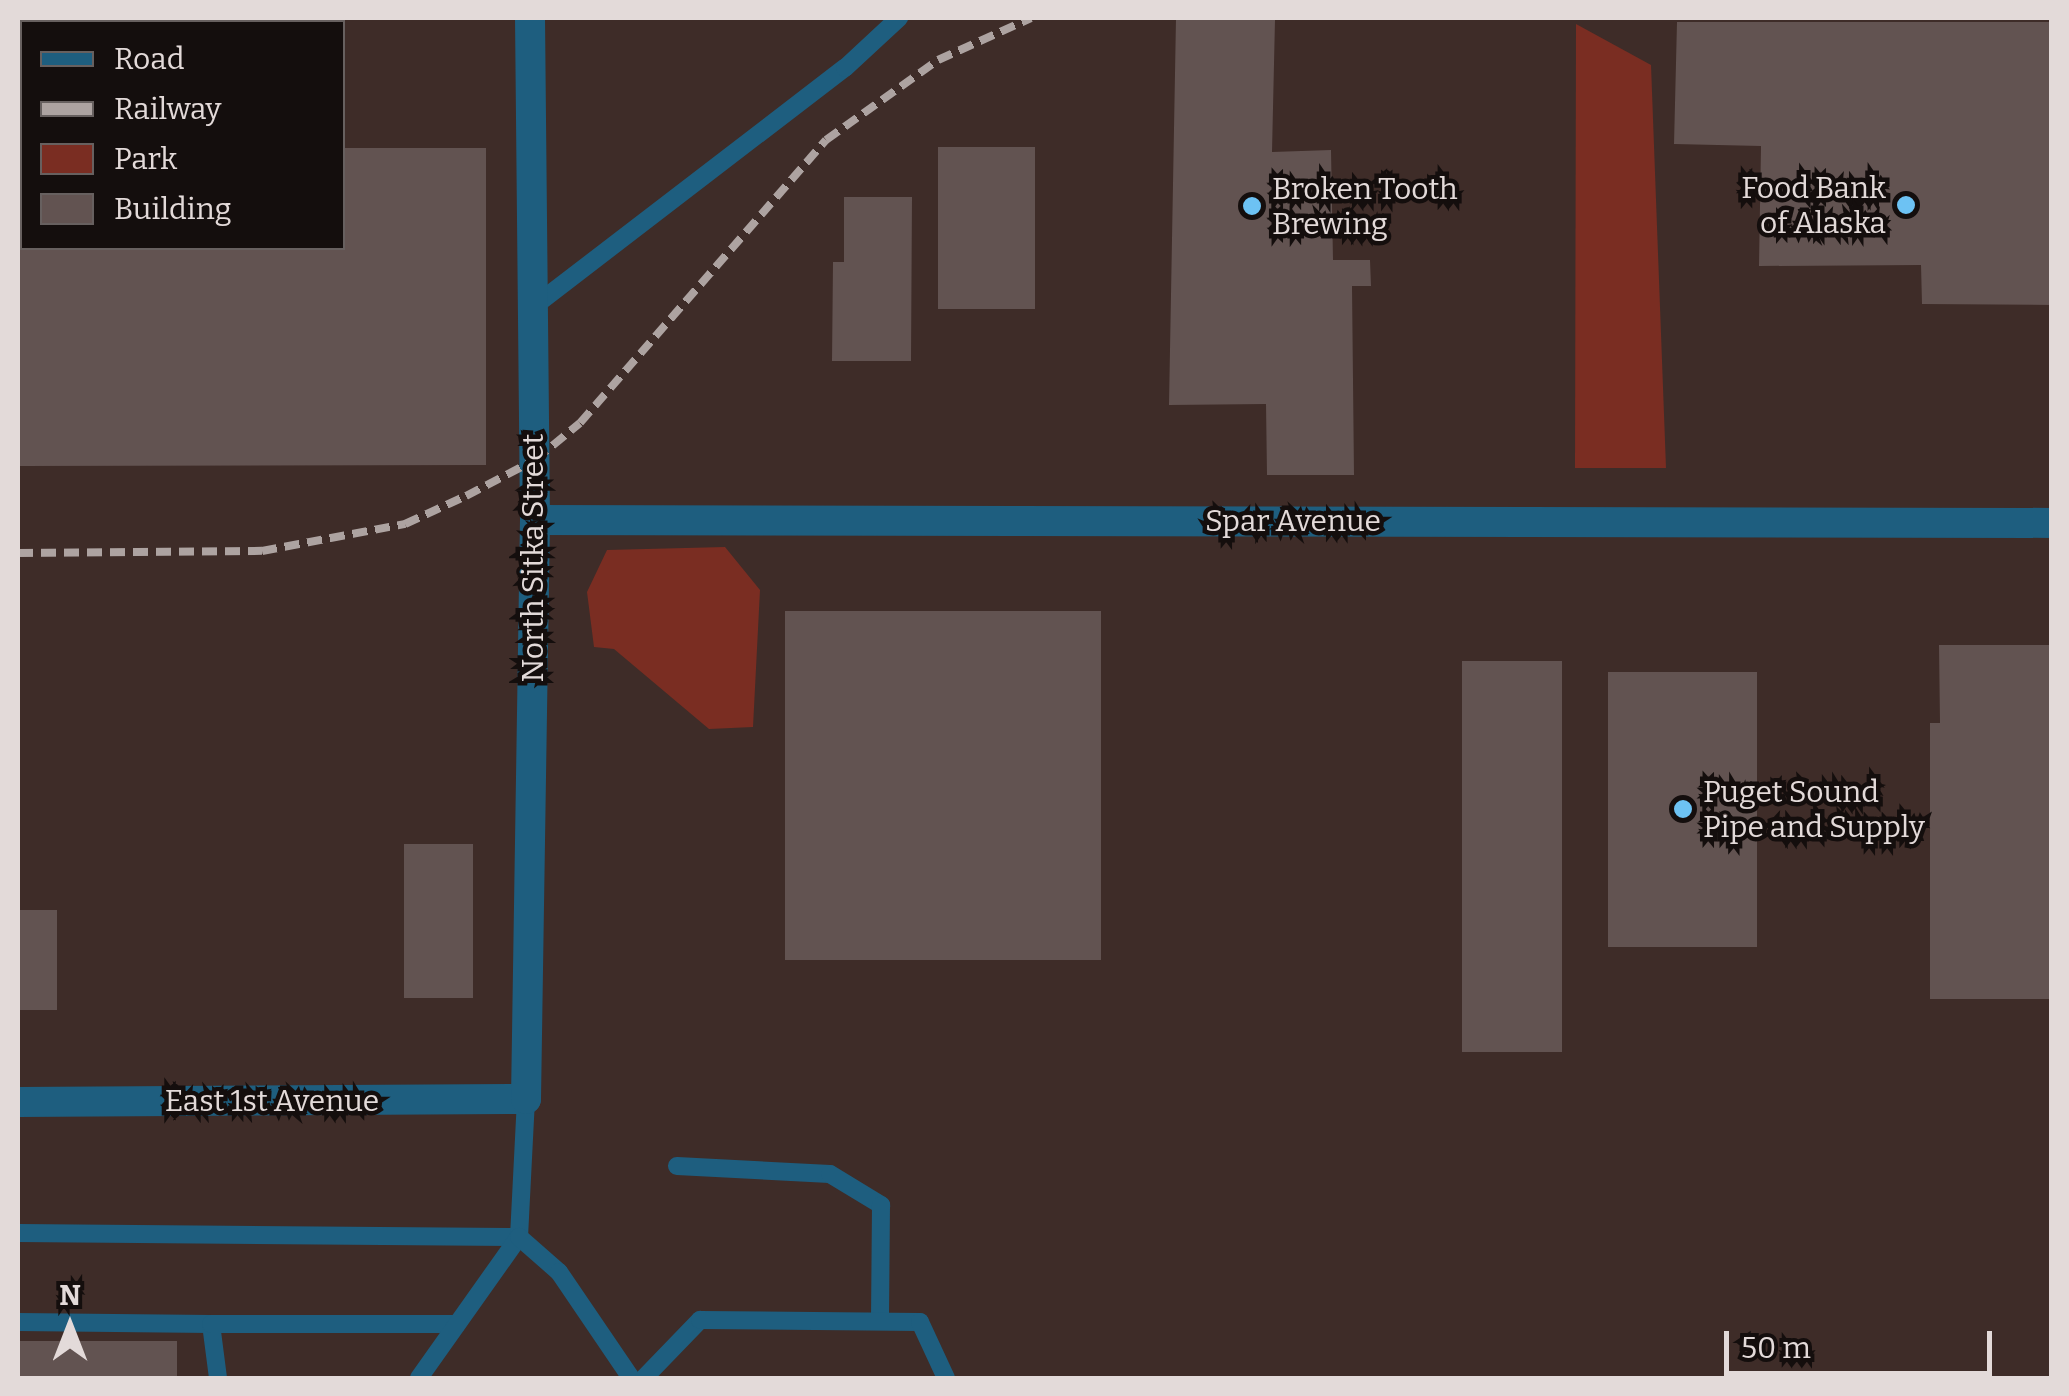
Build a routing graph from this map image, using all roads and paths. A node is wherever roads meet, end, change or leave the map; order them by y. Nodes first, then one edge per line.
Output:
1 (530, 18) edge
2 (899, 18) edge
3 (534, 307) junction
4 (535, 520) junction
5 (2052, 522) edge
6 (526, 1099) junction
7 (18, 1102) edge
8 (677, 1166) dead end
9 (18, 1233) edge
10 (519, 1237) junction
11 (18, 1322) edge
12 (880, 1322) junction
13 (211, 1324) junction
14 (457, 1324) junction
15 (218, 1378) edge
16 (418, 1378) edge
17 (631, 1378) edge
18 (644, 1378) edge
19 (946, 1378) edge

1 - 3 street, North Sitka Street
2 - 3 lane
3 - 4 street, North Sitka Street
4 - 5 street, Spar Avenue
4 - 6 street, North Sitka Street
6 - 7 street, East 1st Avenue
6 - 10 lane
8 - 12 lane
9 - 10 lane
10 - 14 lane
10 - 17 lane
11 - 13 lane
12 - 18 lane
12 - 19 lane
13 - 14 lane
13 - 15 lane
14 - 16 lane

